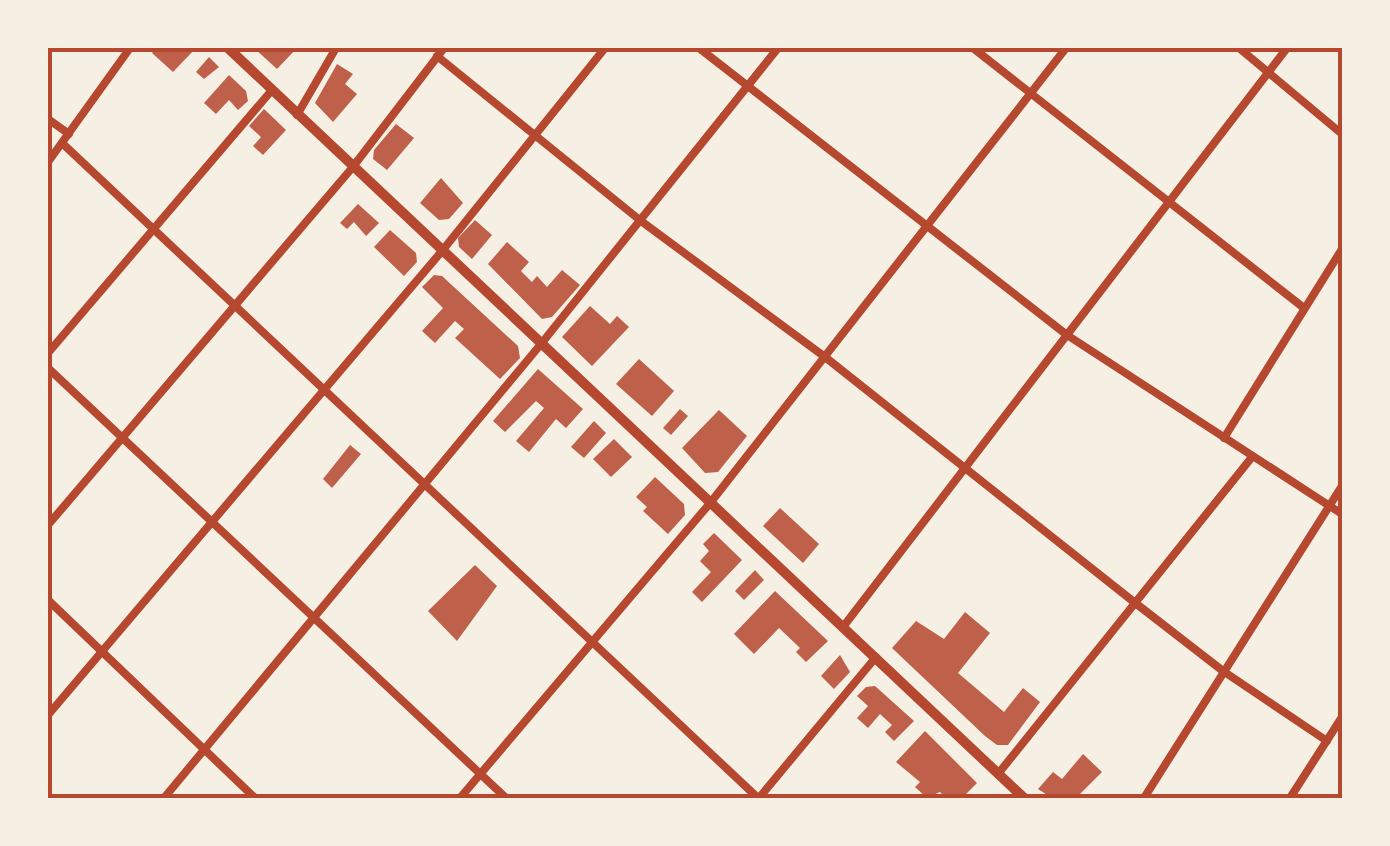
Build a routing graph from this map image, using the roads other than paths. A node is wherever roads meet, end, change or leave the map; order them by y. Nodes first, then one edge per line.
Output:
1 (130, 48) edge
2 (228, 48) edge
3 (336, 48) edge
4 (444, 48) edge
5 (605, 48) edge
6 (699, 48) edge
7 (778, 48) edge
8 (973, 48) edge
9 (1066, 48) edge
10 (1239, 48) edge
11 (1287, 48) edge
12 (438, 56) junction
13 (1268, 71) junction
14 (748, 87) junction
15 (272, 90) junction
16 (1031, 93) junction
17 (297, 115) junction
18 (48, 119) edge
19 (68, 134) junction
20 (536, 134) junction
21 (1342, 134) edge
22 (62, 143) junction
23 (48, 162) edge
24 (352, 168) junction
25 (1169, 202) junction
26 (642, 221) junction
27 (927, 228) junction
28 (152, 231) junction
29 (1342, 249) edge
30 (442, 251) junction
31 (232, 306) junction
32 (1304, 308) junction
33 (1066, 335) junction
34 (542, 344) junction
35 (48, 353) edge
36 (824, 357) junction
37 (48, 368) edge
38 (323, 389) junction
39 (122, 436) junction
40 (1224, 438) junction
41 (1252, 457) junction
42 (964, 469) junction
43 (1342, 486) edge
44 (424, 487) junction
45 (711, 502) junction
46 (1330, 506) junction
47 (1342, 514) edge
48 (211, 522) junction
49 (48, 525) edge
50 (48, 600) edge
51 (1134, 602) junction
52 (314, 618) junction
53 (843, 627) junction
54 (590, 645) junction
55 (102, 650) junction
56 (876, 657) junction
57 (1223, 670) junction
58 (48, 715) edge
59 (1342, 718) edge
60 (1327, 740) junction
61 (205, 751) junction
62 (998, 774) junction
63 (480, 775) junction
64 (164, 798) edge
65 (255, 798) edge
66 (460, 798) edge
67 (506, 798) edge
68 (758, 798) edge
69 (1024, 798) edge
70 (1144, 798) edge
71 (1290, 798) edge

1 - 19 street
2 - 15 main road
3 - 17 street
4 - 12 street
5 - 20 street
6 - 14 street
7 - 14 street
8 - 16 street
9 - 16 street
10 - 13 street
11 - 13 street
12 - 20 street
12 - 24 street
13 - 21 street
13 - 25 street
14 - 26 street
14 - 27 street
15 - 17 main road
15 - 28 street
16 - 25 street
16 - 27 street
17 - 24 main road
18 - 19 street
19 - 22 street
20 - 26 street
20 - 30 street
22 - 23 street
22 - 28 street
24 - 30 main road
24 - 31 street
25 - 32 street
25 - 33 street
26 - 34 street
26 - 36 street
27 - 33 street
27 - 36 street
28 - 31 street
28 - 35 street
29 - 32 street
30 - 34 main road
30 - 38 street
31 - 38 street
31 - 39 street
32 - 40 street
33 - 40 street
33 - 42 street
34 - 44 street
34 - 45 main road
36 - 42 street
36 - 45 street
37 - 39 street
38 - 44 street
38 - 48 street
39 - 48 street
39 - 49 street
40 - 41 street
41 - 46 street
41 - 51 street
42 - 51 street
42 - 53 street
43 - 46 street
44 - 52 street
44 - 54 street
45 - 53 main road
45 - 54 street
46 - 47 street
46 - 57 street
48 - 52 street
48 - 55 street
50 - 55 street
51 - 57 street
51 - 62 street
52 - 61 street
52 - 63 street
53 - 56 main road
54 - 63 street
54 - 68 street
55 - 58 street
55 - 61 street
56 - 62 main road
56 - 68 street
57 - 60 street
57 - 70 street
59 - 60 street
60 - 71 street
61 - 64 street
61 - 65 street
62 - 69 main road
63 - 66 street
63 - 67 street

